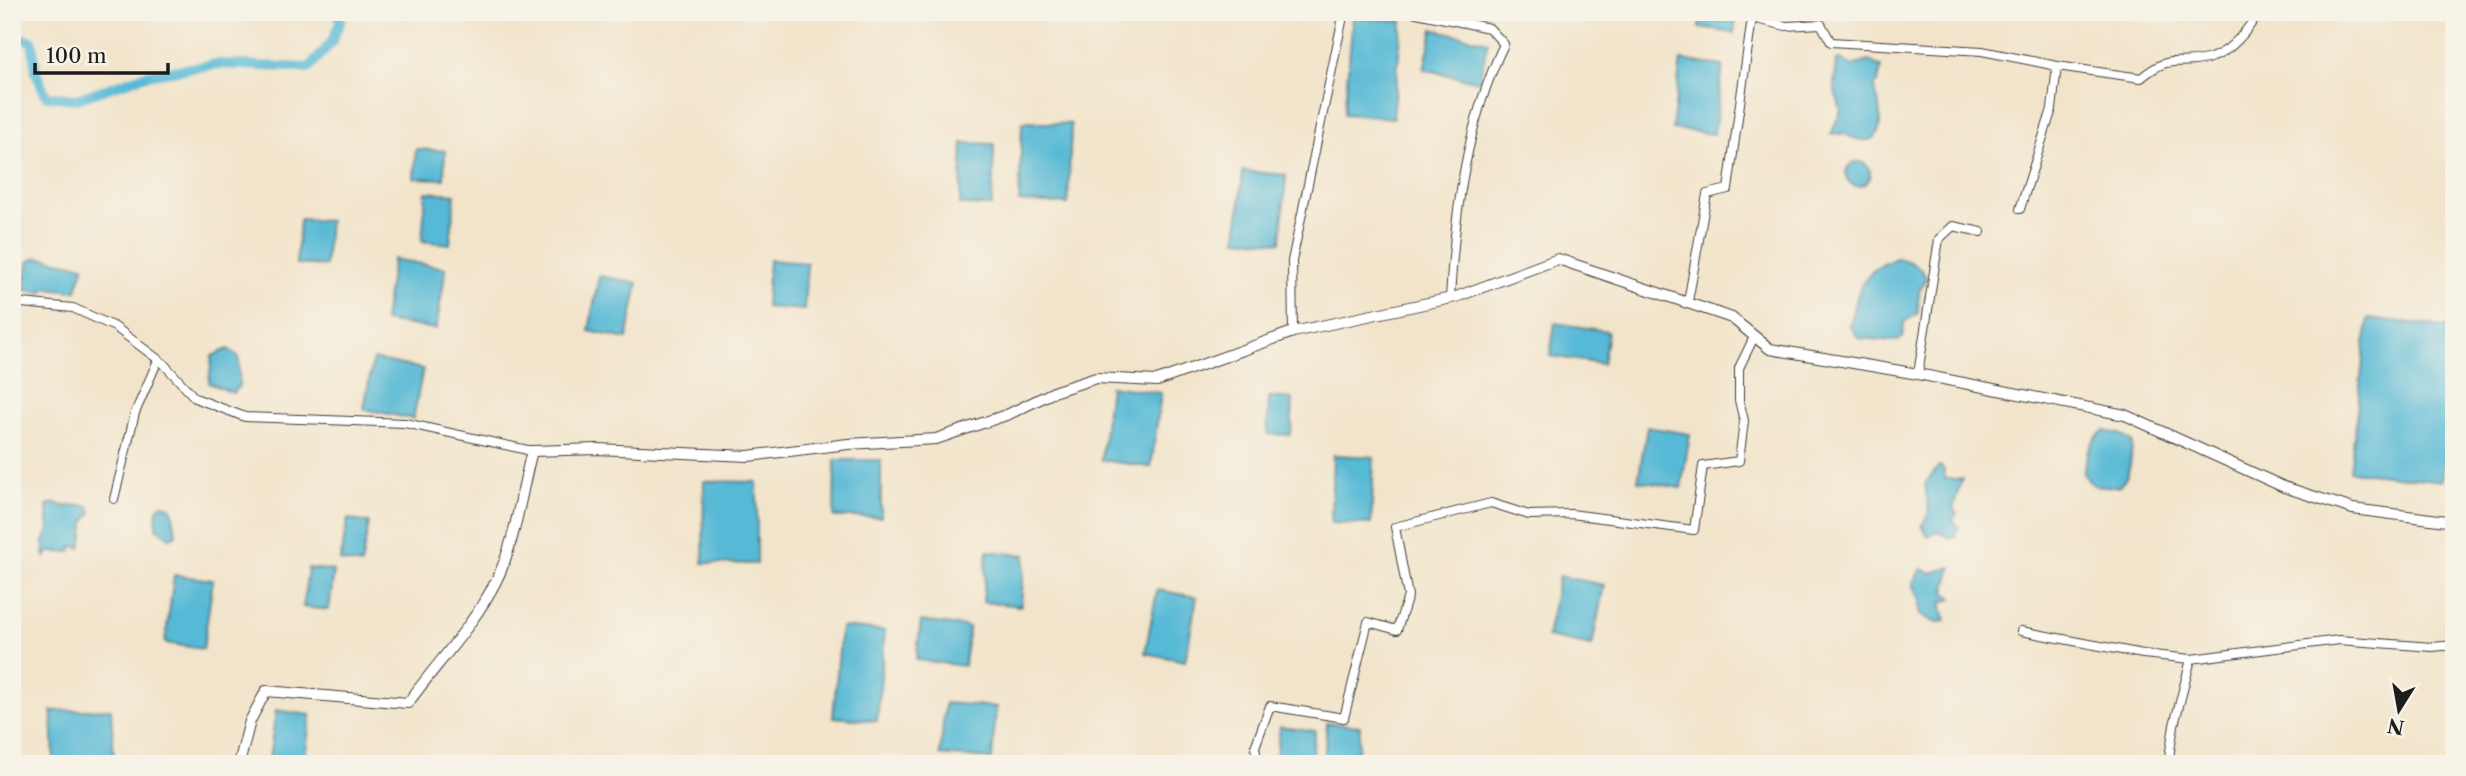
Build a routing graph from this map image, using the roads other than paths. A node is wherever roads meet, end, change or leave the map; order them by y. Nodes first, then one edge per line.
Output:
1 (1344, 12) edge
2 (1412, 12) edge
3 (2259, 12) edge
4 (2390, 12) edge
5 (2426, 12) edge
6 (2057, 66) junction
7 (2020, 209) dead end
8 (1981, 232) dead end
9 (1450, 298) junction
10 (12, 302) edge
11 (1688, 302) junction
12 (1293, 332) junction
13 (1754, 337) junction
14 (158, 360) junction
15 (1918, 374) junction
16 (532, 451) junction
17 (114, 499) dead end
18 (2454, 522) edge
19 (2021, 631) dead end
20 (2454, 645) edge
21 (2190, 659) junction
22 (239, 764) edge
23 (1258, 764) edge
24 (2168, 764) edge

1 - 12 street
2 - 9 street
3 - 6 street
4 - 5 street
6 - 7 street
6 - 11 street
8 - 15 street
9 - 11 street
9 - 12 street
10 - 14 street
11 - 13 street
12 - 16 street
13 - 15 street
13 - 23 street
14 - 16 street
14 - 17 street
15 - 18 street
16 - 22 street
19 - 21 street
20 - 21 street
21 - 24 street

